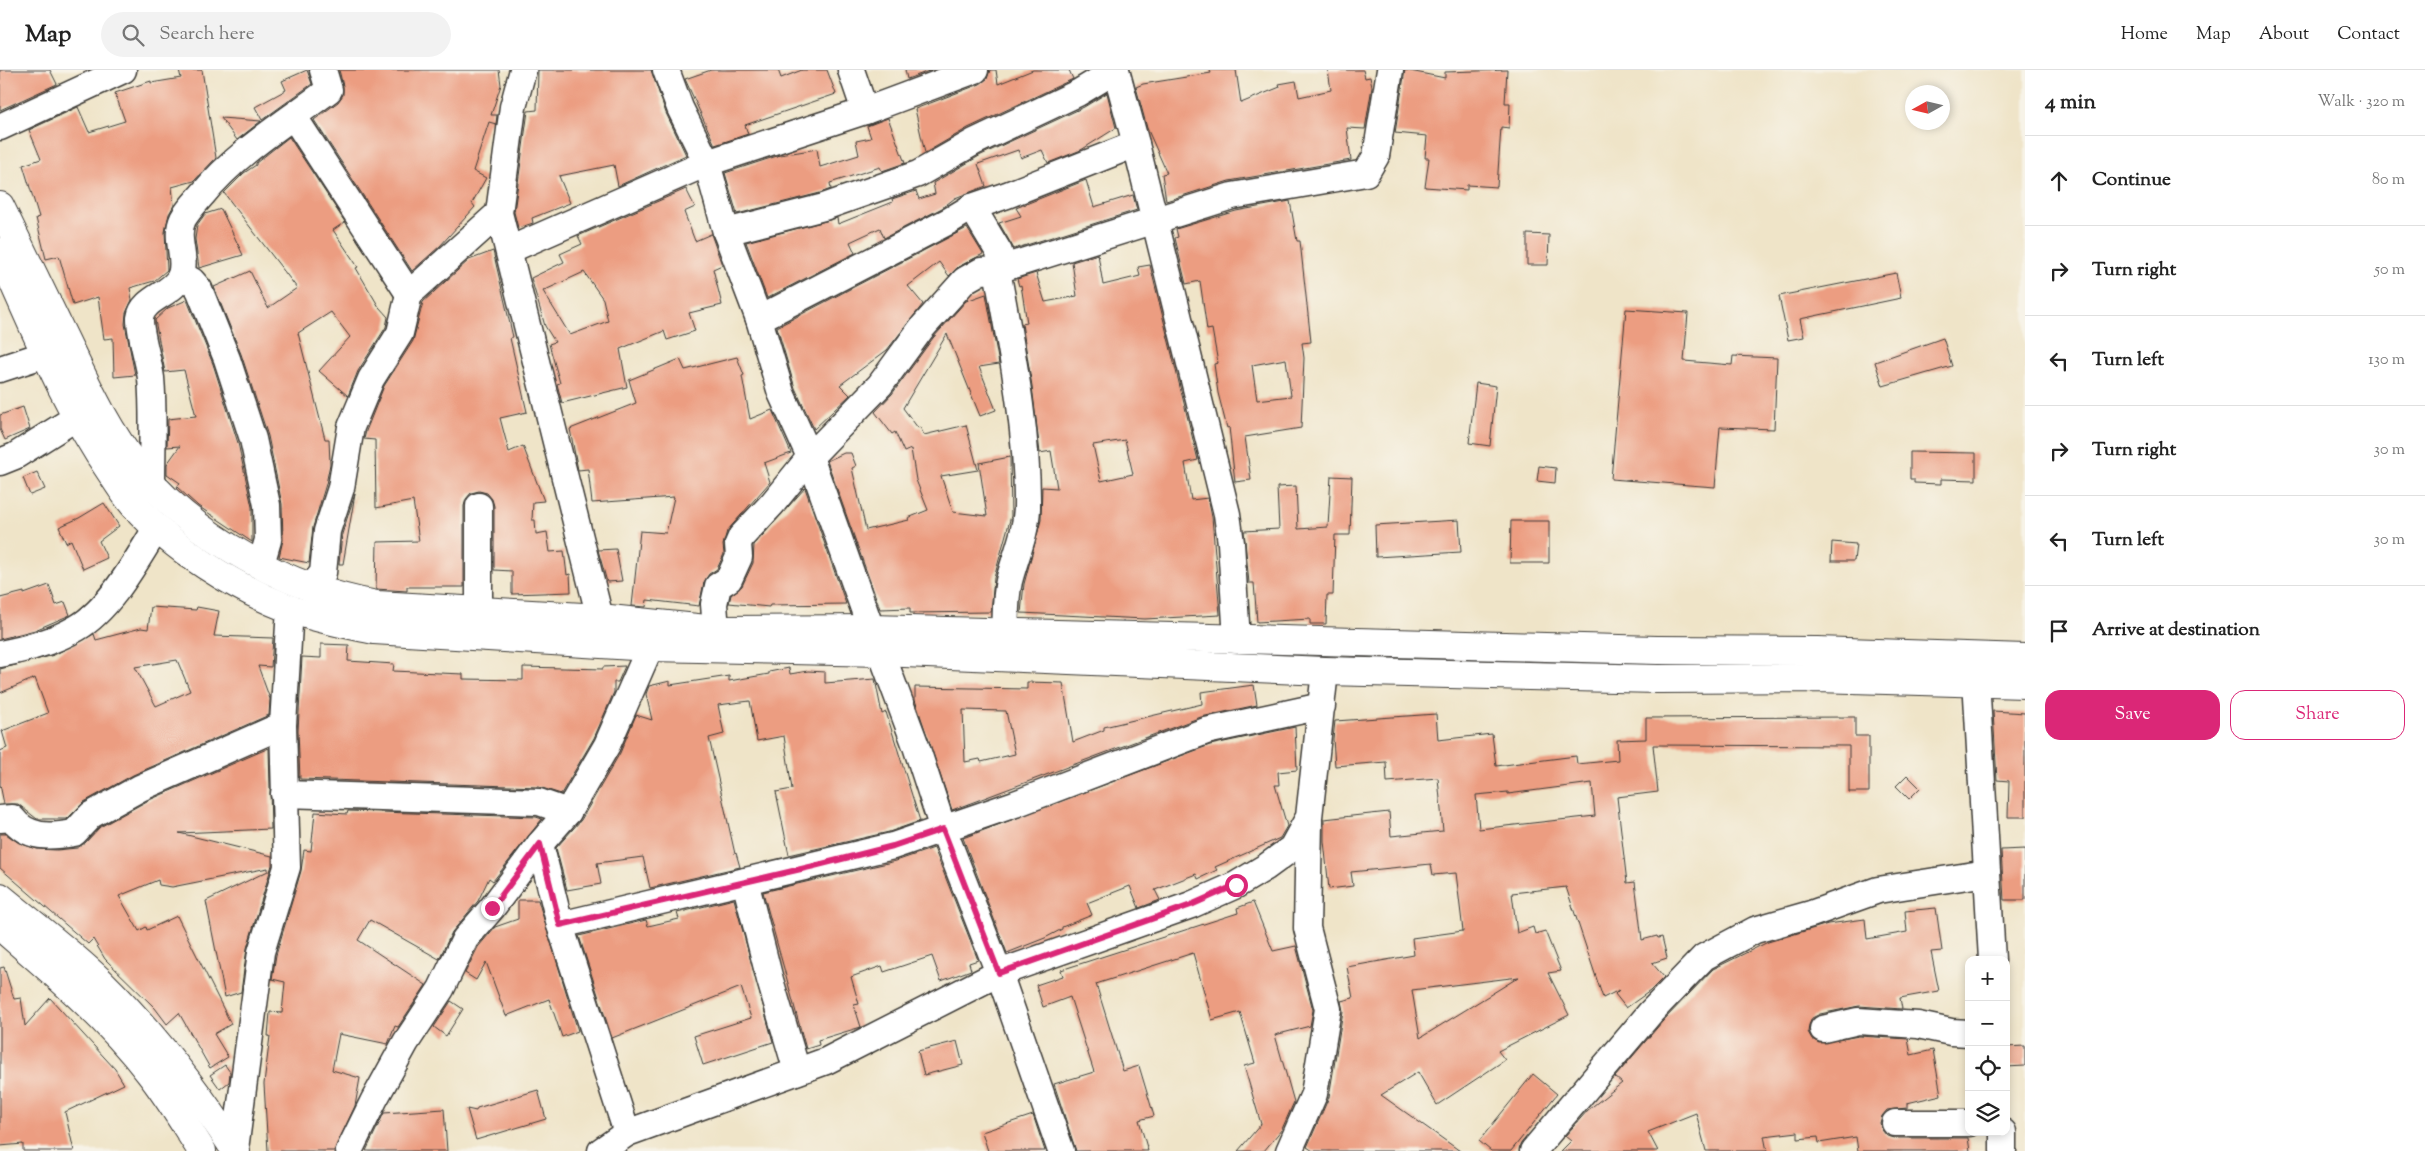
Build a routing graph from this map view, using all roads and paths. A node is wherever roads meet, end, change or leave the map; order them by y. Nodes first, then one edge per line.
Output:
1 (123, 70) edge
2 (323, 70) edge
3 (522, 70) edge
4 (666, 70) edge
5 (851, 70) edge
6 (973, 70) edge
7 (1116, 70) edge
8 (1390, 70) edge
9 (864, 112) junction
10 (294, 117) junction
11 (0, 127) edge
12 (1136, 144) junction
13 (707, 163) junction
14 (0, 206) edge
15 (972, 206) junction
16 (499, 213) junction
17 (1155, 222) junction
18 (726, 232) junction
19 (509, 250) junction
20 (0, 252) edge
21 (997, 270) junction
22 (181, 276) junction
23 (409, 294) junction
24 (759, 319) junction
25 (46, 354) junction
26 (0, 369) edge
27 (77, 417) junction
28 (810, 457) junction
29 (0, 462) edge
30 (152, 484) junction
31 (479, 506) dead end
32 (156, 529) junction
33 (261, 564) junction
34 (310, 588) junction
35 (290, 608) junction
36 (480, 611) junction
37 (600, 618) junction
38 (716, 630) junction
39 (1005, 635) junction
40 (1237, 640) junction
41 (876, 641) junction
42 (650, 647) junction
43 (0, 654) edge
44 (2025, 658) edge
45 (1975, 670) junction
46 (1325, 671) junction
47 (2025, 684) edge
48 (1322, 706) junction
49 (283, 725) junction
50 (284, 794) junction
51 (568, 812) junction
52 (1309, 817) junction
53 (0, 820) edge
54 (943, 829) junction
55 (540, 844) junction
56 (1987, 873) junction
57 (745, 881) junction
58 (0, 897) edge
59 (560, 925) junction
60 (0, 926) edge
61 (1992, 956) edge
62 (999, 973) junction
63 (1823, 1029) dead end
64 (1965, 1033) edge
65 (797, 1071) junction
66 (1895, 1123) dead end
67 (1965, 1123) edge
68 (627, 1133) junction
69 (2002, 1136) edge
70 (235, 1150) edge
71 (202, 1151) edge
72 (349, 1151) edge
73 (601, 1151) edge
74 (1061, 1151) edge
75 (1290, 1151) edge
76 (1533, 1151) edge
77 (2003, 1151) edge

1 - 11 street
2 - 10 street
3 - 16 street
4 - 13 street
5 - 9 street
6 - 9 street
7 - 12 street
7 - 18 street
8 - 17 street
9 - 13 street
10 - 22 street
10 - 23 street
12 - 15 street
12 - 17 street
13 - 18 street
13 - 19 street
14 - 30 main road
15 - 21 street
15 - 24 street
16 - 19 street
16 - 23 street
17 - 21 street
17 - 40 street
18 - 24 street
19 - 37 street
20 - 25 main road
21 - 28 street
21 - 39 street
22 - 30 street
22 - 33 street
23 - 34 street
24 - 28 street
25 - 26 street
25 - 27 main road
27 - 29 street
27 - 32 main road
28 - 38 street
28 - 41 street
30 - 33 main road
31 - 36 street
32 - 35 main road
32 - 43 street
33 - 34 main road
34 - 36 main road
35 - 42 main road
35 - 49 street
36 - 37 main road
37 - 38 main road
38 - 41 main road
39 - 40 main road
39 - 41 main road
40 - 45 main road
41 - 42 main road
41 - 46 main road
41 - 54 street
42 - 51 street
44 - 45 main road
45 - 46 main road
45 - 47 main road
45 - 56 street
46 - 48 street
48 - 52 street
48 - 54 street
49 - 50 street
49 - 53 street
50 - 51 street
50 - 70 street
51 - 55 street
52 - 62 street
52 - 75 street
54 - 57 street
54 - 62 street
55 - 59 street
55 - 72 street
56 - 61 street
56 - 76 street
57 - 59 street
57 - 65 street
58 - 70 main road
59 - 68 street
60 - 71 main road
62 - 65 street
62 - 74 street
63 - 64 street
65 - 68 street
66 - 67 street
68 - 73 street
69 - 77 street

